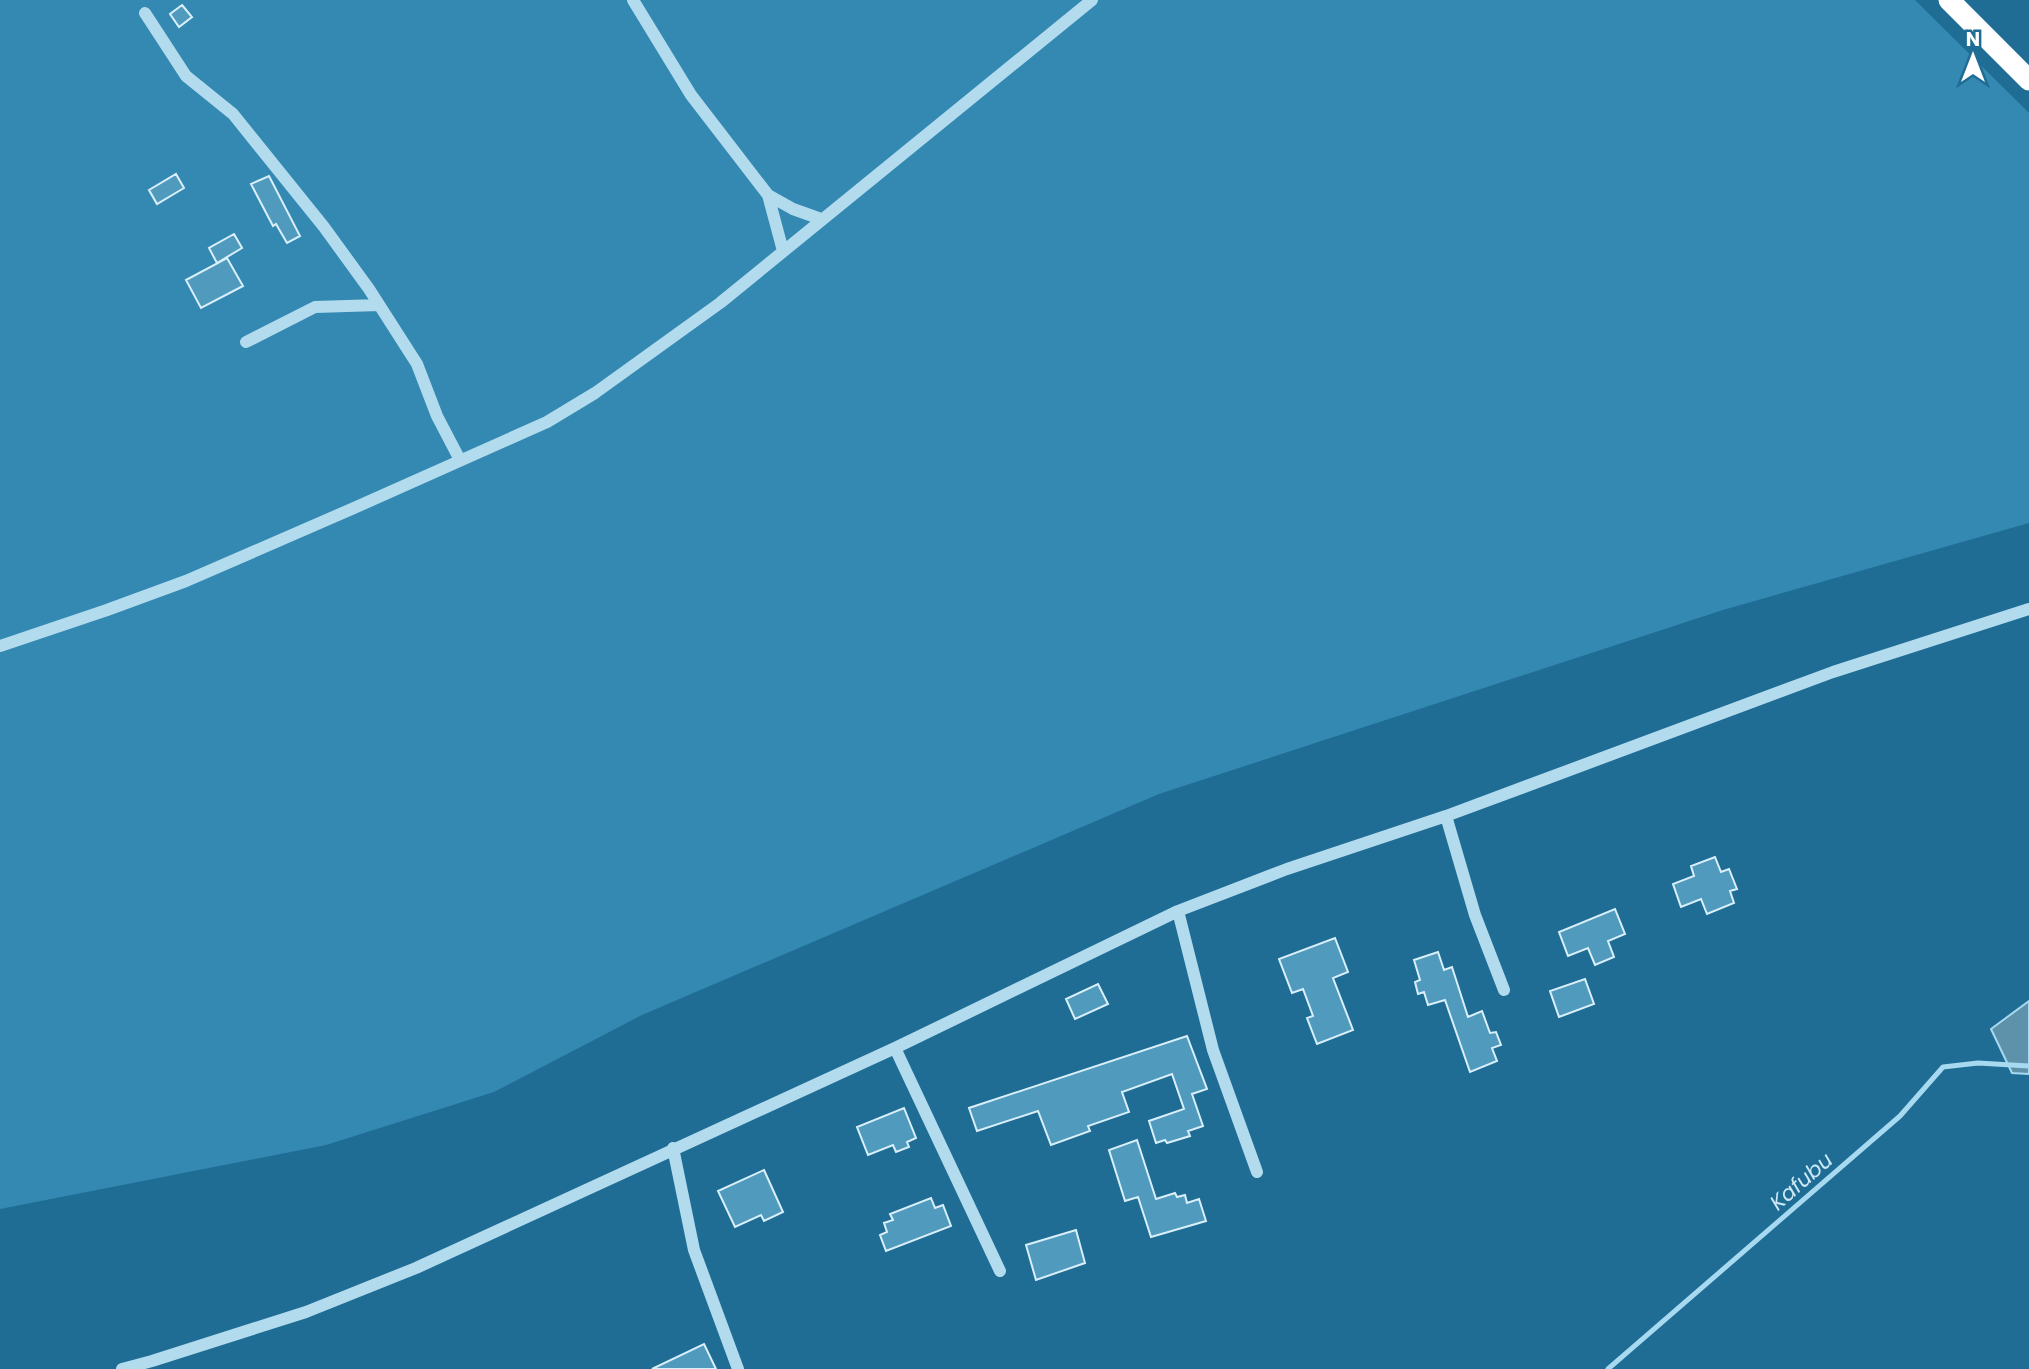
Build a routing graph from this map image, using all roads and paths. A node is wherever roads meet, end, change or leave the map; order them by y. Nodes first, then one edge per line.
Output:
1 (633, 0) edge
2 (1092, 0) edge
3 (1949, 0) edge
4 (145, 13) dead end
5 (2029, 80) edge
6 (768, 195) junction
7 (821, 219) junction
8 (783, 251) junction
9 (379, 305) junction
10 (246, 342) dead end
11 (460, 460) junction
12 (2029, 609) edge
13 (0, 646) edge
14 (1446, 816) junction
15 (1178, 911) junction
16 (1504, 990) dead end
17 (895, 1048) junction
18 (673, 1148) junction
19 (1257, 1172) dead end
20 (1000, 1271) dead end
21 (153, 1365) edge
22 (122, 1369) edge
23 (738, 1369) edge

1 - 6 street
2 - 7 street
3 - 5 highway
4 - 9 street
6 - 7 street
6 - 8 street
7 - 8 street
8 - 11 street
9 - 10 street
9 - 11 street
11 - 13 street
12 - 14 street
14 - 15 street
14 - 16 street
15 - 17 street
15 - 19 street
17 - 18 street
17 - 20 street
18 - 21 street
18 - 23 street
21 - 22 street

